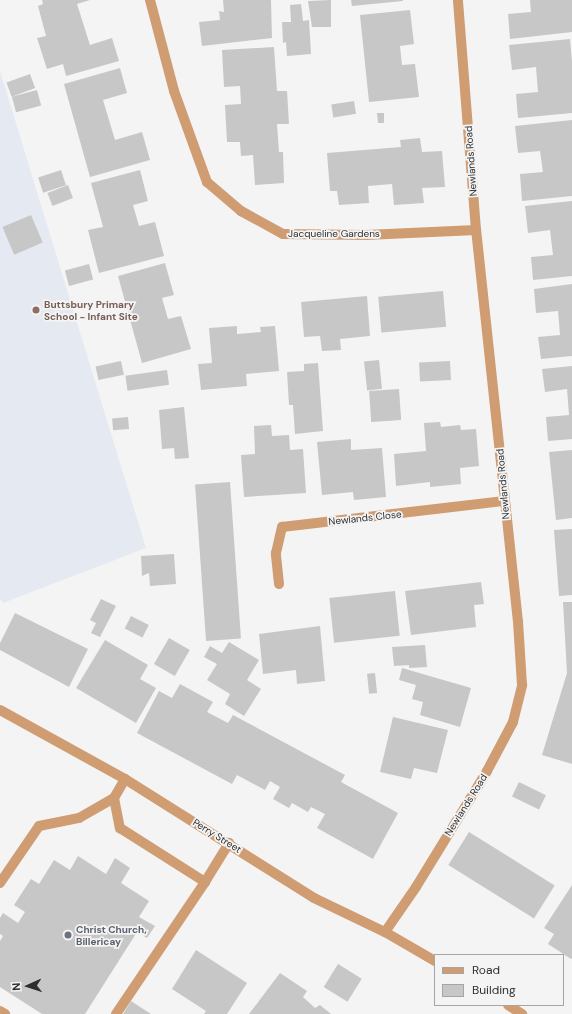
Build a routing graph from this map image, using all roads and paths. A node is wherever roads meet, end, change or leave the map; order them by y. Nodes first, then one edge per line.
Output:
1 (150, 0) edge
2 (458, 0) edge
3 (476, 230) junction
4 (504, 501) junction
5 (278, 584) dead end
6 (0, 710) edge
7 (125, 779) junction
8 (114, 798) junction
9 (229, 843) junction
10 (205, 882) junction
11 (0, 883) edge
12 (385, 932) junction
13 (434, 960) edge
14 (510, 1006) edge
15 (0, 1011) edge
16 (5, 1014) edge
17 (116, 1014) edge
18 (522, 1014) edge

1 - 3 street, Jacqueline Gardens
2 - 3 street, Newlands Road
3 - 4 street, Newlands Road
4 - 5 street, Newlands Close
4 - 12 street, Newlands Road
6 - 7 street, Perry Street
7 - 8 street
7 - 9 street, Perry Street
8 - 10 street
8 - 11 street
9 - 10 street
9 - 12 street, Perry Street
10 - 17 street
12 - 13 street, Perry Street
14 - 18 street
15 - 16 street

